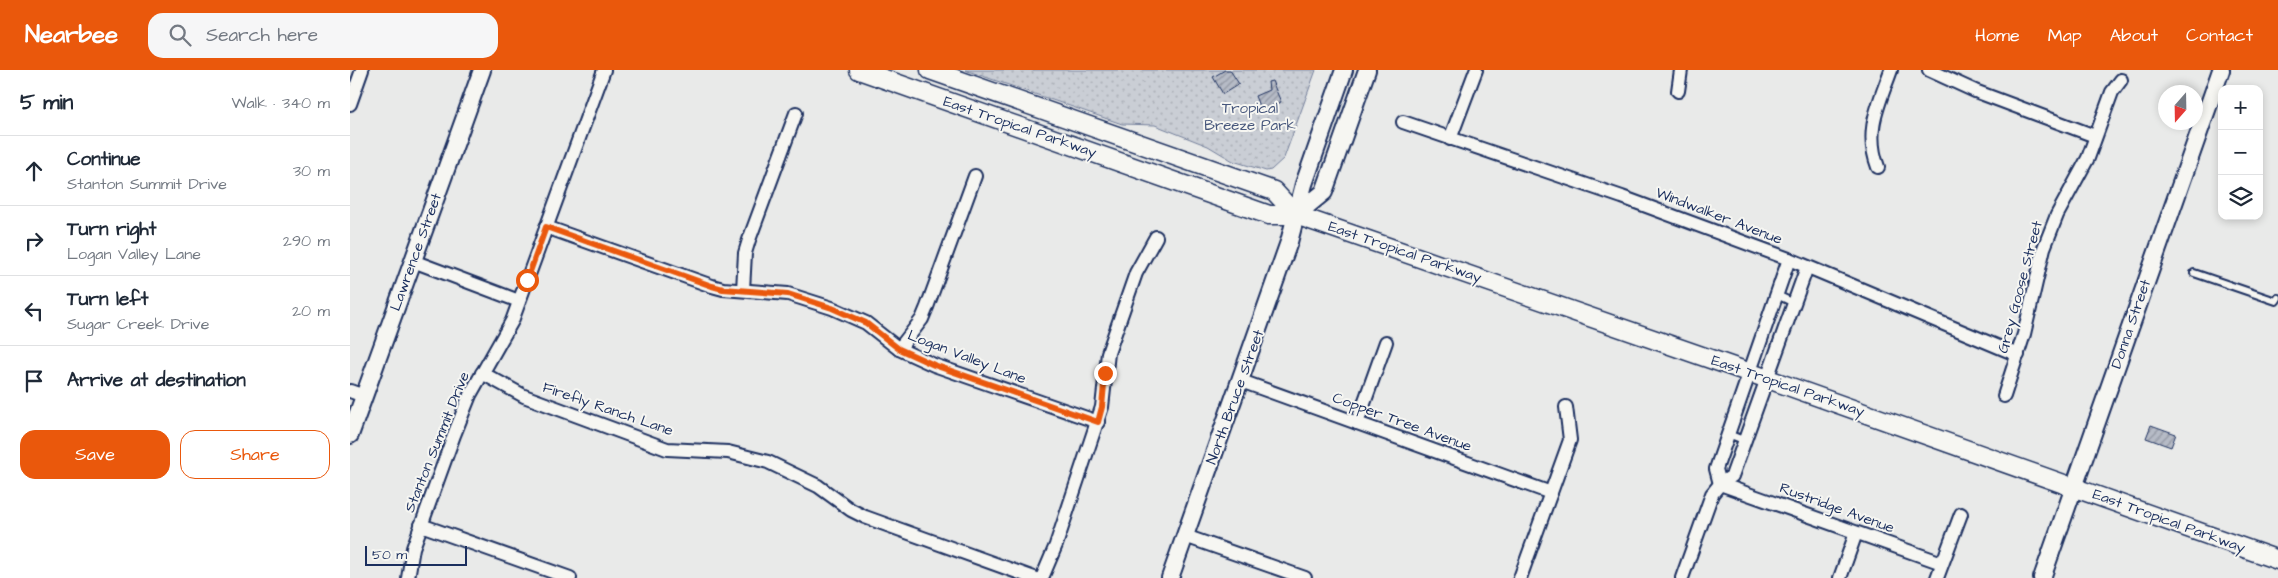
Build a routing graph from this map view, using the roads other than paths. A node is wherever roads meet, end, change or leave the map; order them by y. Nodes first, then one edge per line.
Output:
1 (362, 70) edge
2 (482, 70) edge
3 (604, 70) edge
4 (859, 70) edge
5 (930, 70) edge
6 (1344, 70) edge
7 (1367, 70) edge
8 (1476, 70) edge
9 (1681, 70) edge
10 (1891, 70) edge
11 (1929, 70) edge
12 (2221, 70) edge
13 (2121, 80) dead end
14 (1678, 92) dead end
15 (350, 104) edge
16 (796, 113) dead end
17 (1403, 122) dead end
18 (2095, 136) junction
19 (1450, 138) junction
20 (1878, 167) dead end
21 (975, 176) dead end
22 (1296, 215) junction
23 (546, 227) junction
24 (1156, 237) dead end
25 (1789, 259) junction
26 (413, 261) junction
27 (1807, 267) junction
28 (2194, 273) dead end
29 (743, 290) junction
30 (1777, 296) junction
31 (2278, 298) edge
32 (519, 301) junction
33 (1794, 303) junction
34 (1386, 342) dead end
35 (899, 349) junction
36 (2018, 355) junction
37 (1750, 372) junction
38 (482, 373) junction
39 (1768, 379) junction
40 (1241, 381) junction
41 (357, 394) edge
42 (2004, 396) dead end
43 (1566, 407) dead end
44 (1098, 422) junction
45 (1357, 422) junction
46 (1728, 434) junction
47 (350, 435) edge
48 (1746, 441) junction
49 (1720, 484) junction
50 (2074, 487) junction
51 (1551, 493) junction
52 (1960, 514) dead end
53 (421, 524) junction
54 (1856, 533) junction
55 (1185, 536) junction
56 (2278, 560) edge
57 (1942, 563) junction
58 (408, 578) edge
59 (570, 578) edge
60 (1034, 578) edge
61 (1042, 578) edge
62 (1170, 578) edge
63 (1306, 578) edge
64 (1520, 578) edge
65 (1682, 578) edge
66 (1840, 578) edge
67 (1937, 578) edge
68 (2042, 578) edge

1 - 15 street
2 - 26 street, Lawrence Street
3 - 23 street, Stanton Summit Drive
4 - 22 main road, East Tropical Parkway
5 - 22 main road, East Tropical Parkway
6 - 22 street, North Bruce Street
7 - 22 street
8 - 19 street
9 - 14 street
10 - 20 street
11 - 18 street
12 - 50 street, Donna Street
13 - 18 street, Grey Goose Street
16 - 29 street
17 - 19 street, Windwalker Avenue
18 - 36 street, Grey Goose Street
19 - 25 street, Windwalker Avenue
21 - 35 street
22 - 37 main road, East Tropical Parkway
22 - 40 street, North Bruce Street
23 - 29 street, Logan Valley Lane
23 - 32 street, Stanton Summit Drive
24 - 44 street
25 - 27 street, Windwalker Avenue
25 - 30 street
26 - 32 street
26 - 41 street, Lawrence Street
27 - 33 street
27 - 36 street, Windwalker Avenue
28 - 31 lane
29 - 35 street, Logan Valley Lane
30 - 33 lane
30 - 37 street
32 - 38 street, Stanton Summit Drive
33 - 39 street
34 - 45 street
35 - 44 street, Logan Valley Lane
36 - 42 street, Grey Goose Street
37 - 39 main road, East Tropical Parkway
37 - 46 street
38 - 53 street, Stanton Summit Drive
38 - 60 street, Firefly Ranch Lane
39 - 48 street
39 - 50 main road, East Tropical Parkway
40 - 45 street, Copper Tree Avenue
40 - 55 street, North Bruce Street
41 - 47 street, Lawrence Street
43 - 51 street
44 - 61 street
45 - 51 street, Copper Tree Avenue
46 - 48 lane
46 - 49 street
48 - 49 street
49 - 54 street, Rustridge Avenue
49 - 65 street
50 - 56 main road, East Tropical Parkway
50 - 68 street, Donna Street
51 - 64 street
52 - 57 street
53 - 58 street, Stanton Summit Drive
53 - 59 street
54 - 57 street, Rustridge Avenue
54 - 66 street
55 - 62 street, North Bruce Street
55 - 63 street
57 - 67 street

